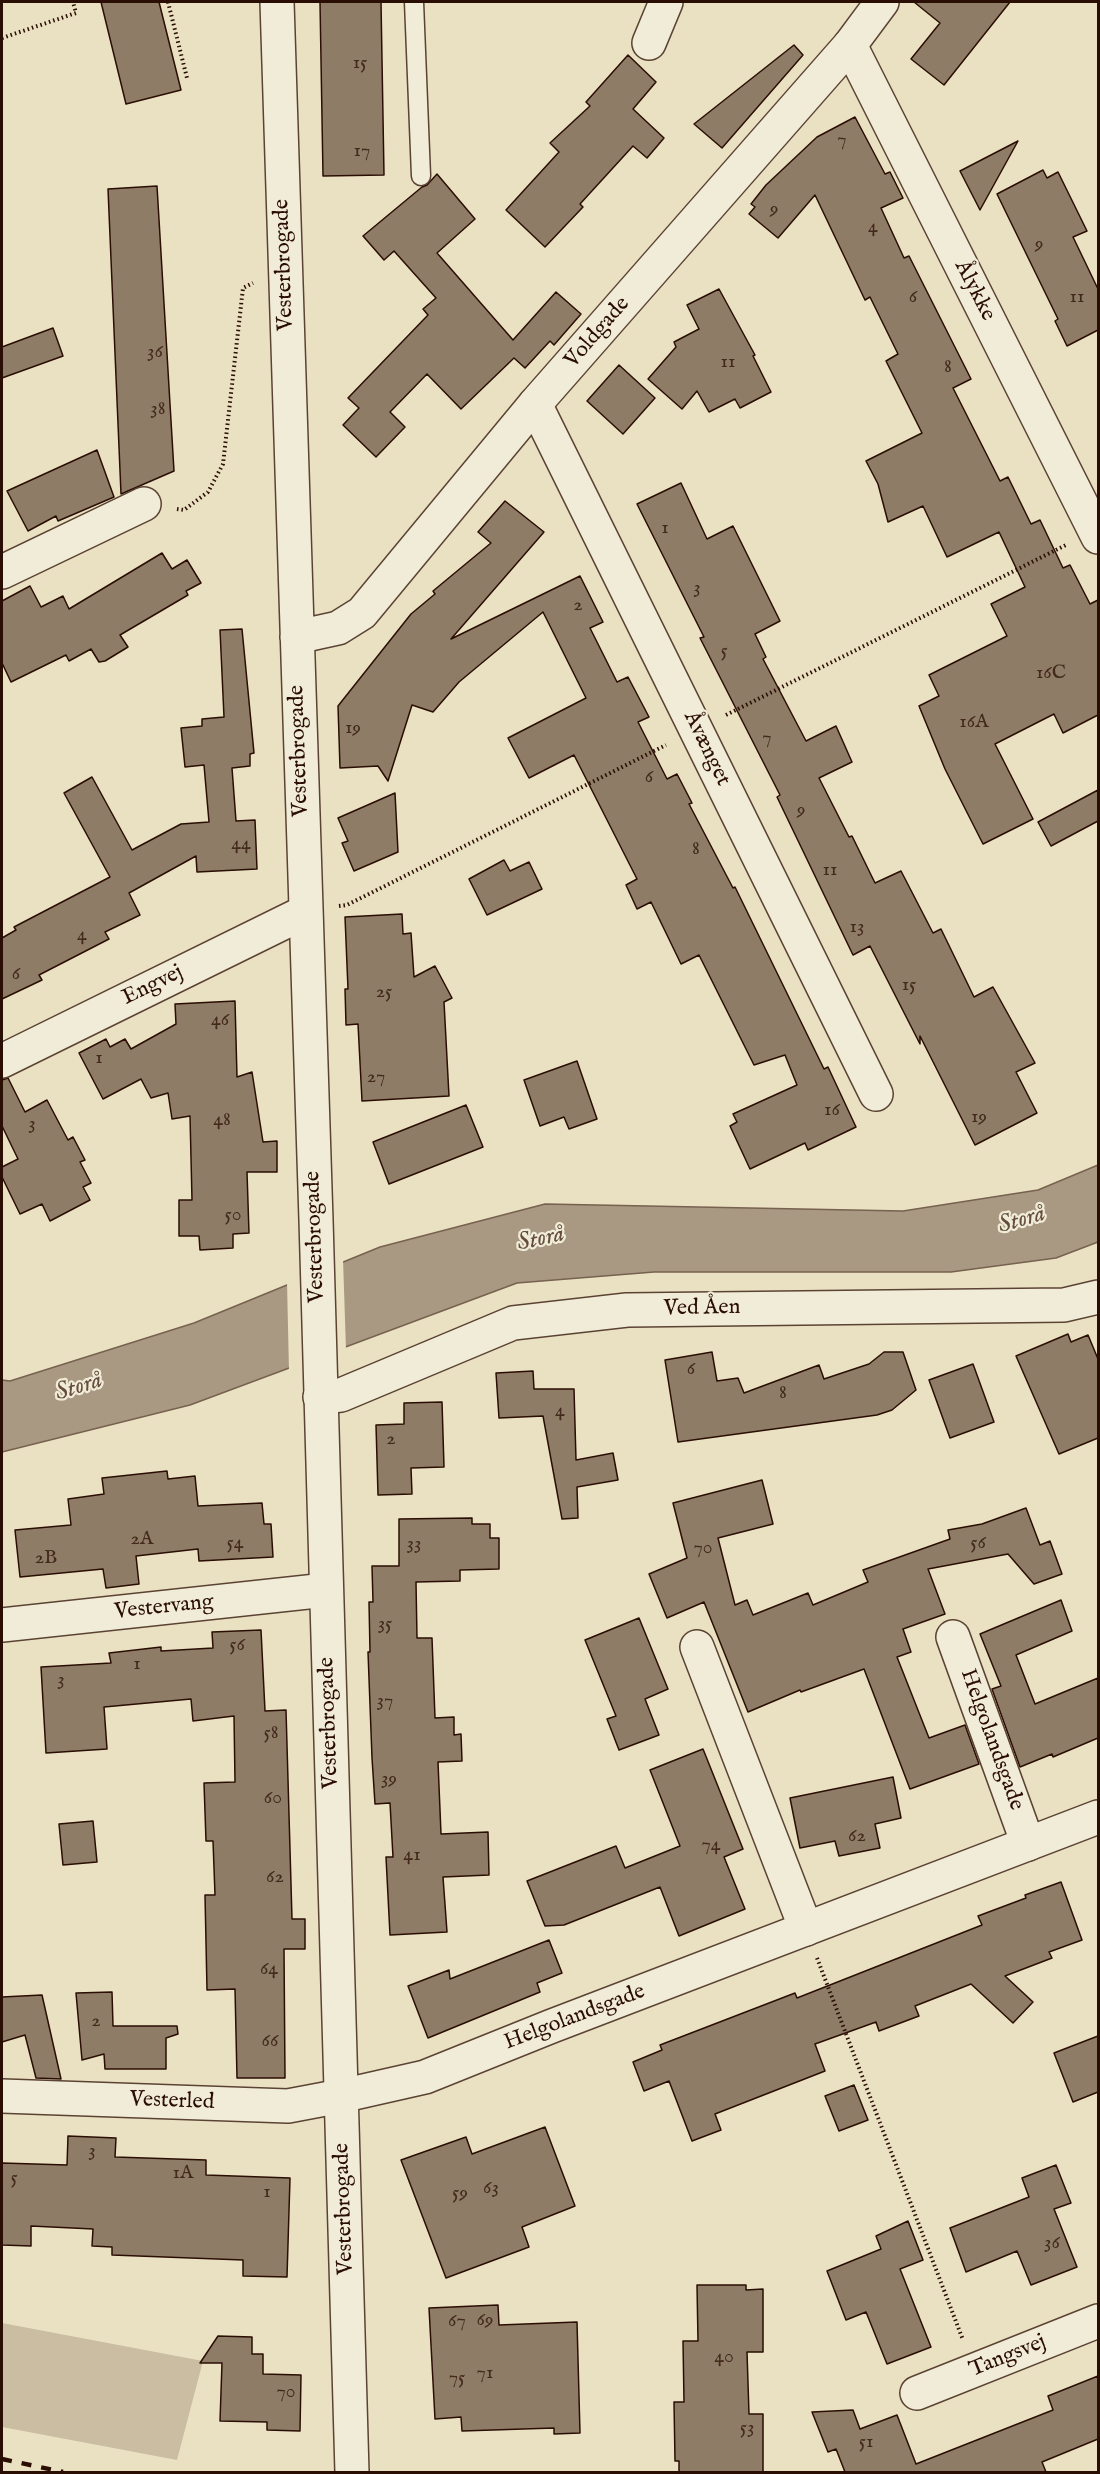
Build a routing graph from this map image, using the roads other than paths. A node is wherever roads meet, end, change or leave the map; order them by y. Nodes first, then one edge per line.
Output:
1 (277, 2) edge
2 (414, 2) edge
3 (666, 2) edge
4 (882, 2) edge
5 (650, 43) dead end
6 (850, 45) junction
7 (421, 176) dead end
8 (535, 404) junction
9 (144, 504) road end
10 (1098, 537) edge
11 (2, 572) edge
12 (297, 638) junction
13 (305, 912) junction
14 (2, 1061) edge
15 (876, 1094) dead end
16 (1098, 1297) edge
17 (320, 1397) junction
18 (326, 1590) junction
19 (2, 1625) edge
20 (953, 1637) dead end
21 (697, 1647) dead end
22 (1098, 1817) edge
23 (1028, 1844) junction
24 (806, 1929) junction
25 (2, 2096) edge
26 (341, 2096) junction
27 (1098, 2321) edge
28 (916, 2393) dead end
29 (352, 2472) edge

1 - 12 street, Vesterbrogade
2 - 7 lane
3 - 5 street
4 - 6 street, Voldgade
6 - 8 street, Voldgade
6 - 10 street, Ålykke
8 - 12 street, Voldgade
8 - 15 street, Åvænget
9 - 11 street
12 - 13 street, Vesterbrogade
13 - 14 street, Engvej
13 - 17 street, Vesterbrogade
16 - 17 street, Ved Åen
17 - 18 street, Vesterbrogade
18 - 19 street, Vestervang
18 - 26 street, Vesterbrogade
20 - 23 street, Helgolandsgade
21 - 24 street
22 - 23 street, Helgolandsgade
23 - 24 street, Helgolandsgade
24 - 26 street, Helgolandsgade
25 - 26 street, Vesterled
26 - 29 street, Vesterbrogade
27 - 28 street, Tangsvej

